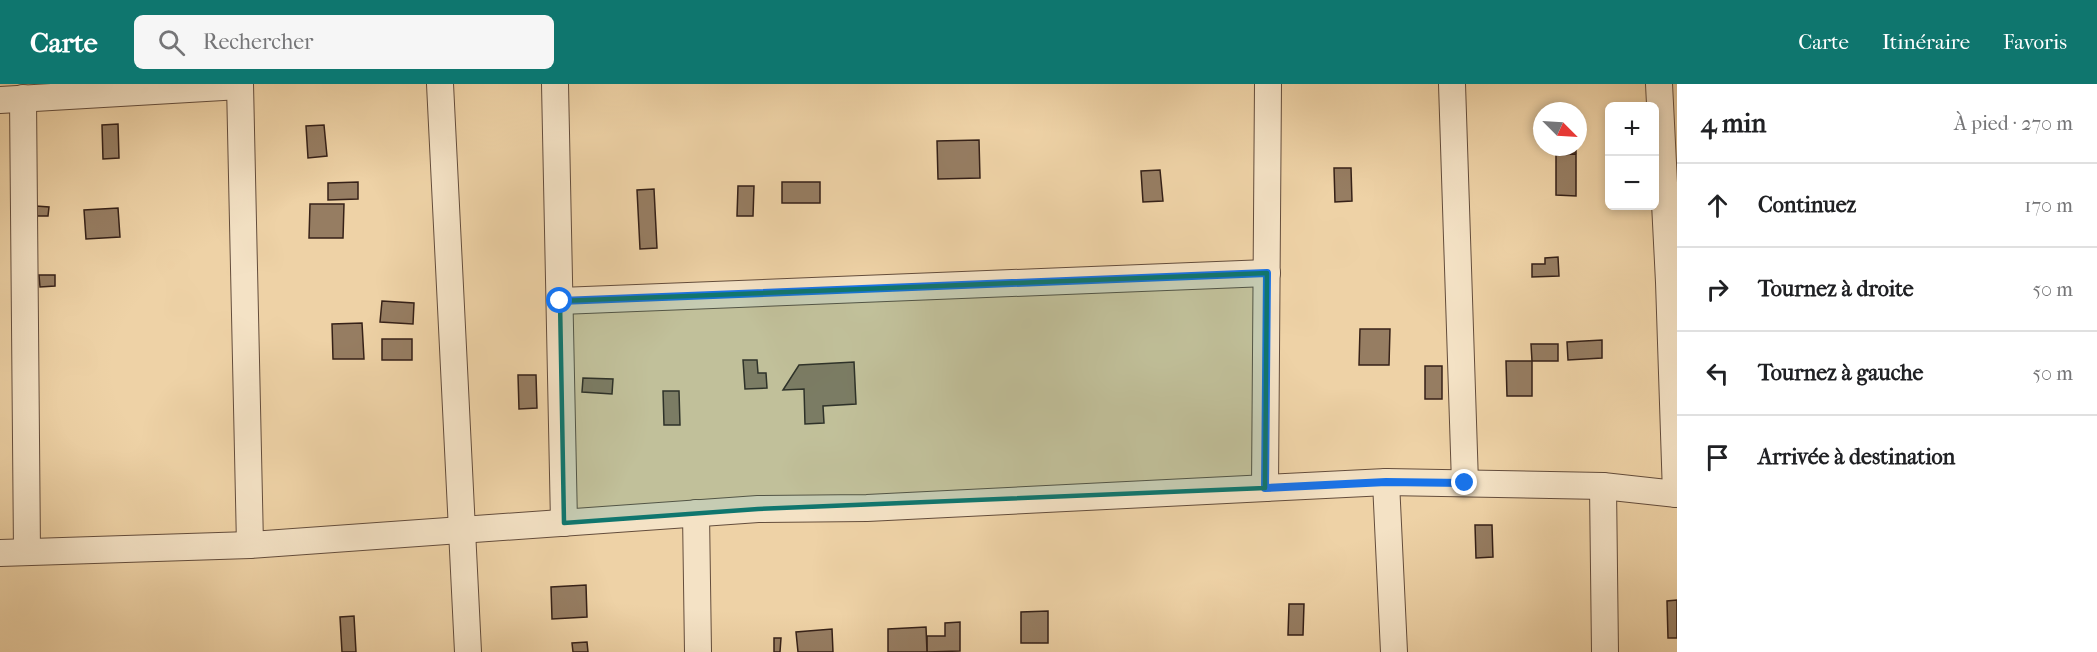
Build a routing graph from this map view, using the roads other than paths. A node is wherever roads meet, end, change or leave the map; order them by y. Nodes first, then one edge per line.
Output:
1 (440, 84) edge
2 (555, 84) edge
3 (1268, 84) edge
4 (1452, 84) edge
5 (1659, 84) edge
6 (240, 85) edge
7 (12, 99) edge
8 (1267, 273) junction
9 (1673, 283) edge
10 (560, 301) junction
11 (1386, 482) junction
12 (1465, 483) junction
13 (1603, 486) junction
14 (1265, 488) junction
15 (1676, 494) edge
16 (696, 513) junction
17 (564, 524) junction
18 (463, 531) junction
19 (250, 545) junction
20 (27, 552) junction
21 (0, 553) edge
22 (468, 652) edge
23 (698, 652) edge
24 (1394, 652) edge
25 (1605, 652) edge

1 - 18 street
2 - 10 street
3 - 8 street
4 - 12 street
5 - 9 street
6 - 7 street
6 - 19 street
7 - 20 street
8 - 10 street
8 - 14 street
9 - 15 street
10 - 17 street
11 - 12 street
11 - 14 street
11 - 24 street
12 - 13 street
13 - 15 street
13 - 25 street
14 - 16 street
16 - 17 street
16 - 23 street
17 - 18 street
18 - 19 street
18 - 22 street
19 - 20 street
20 - 21 street

